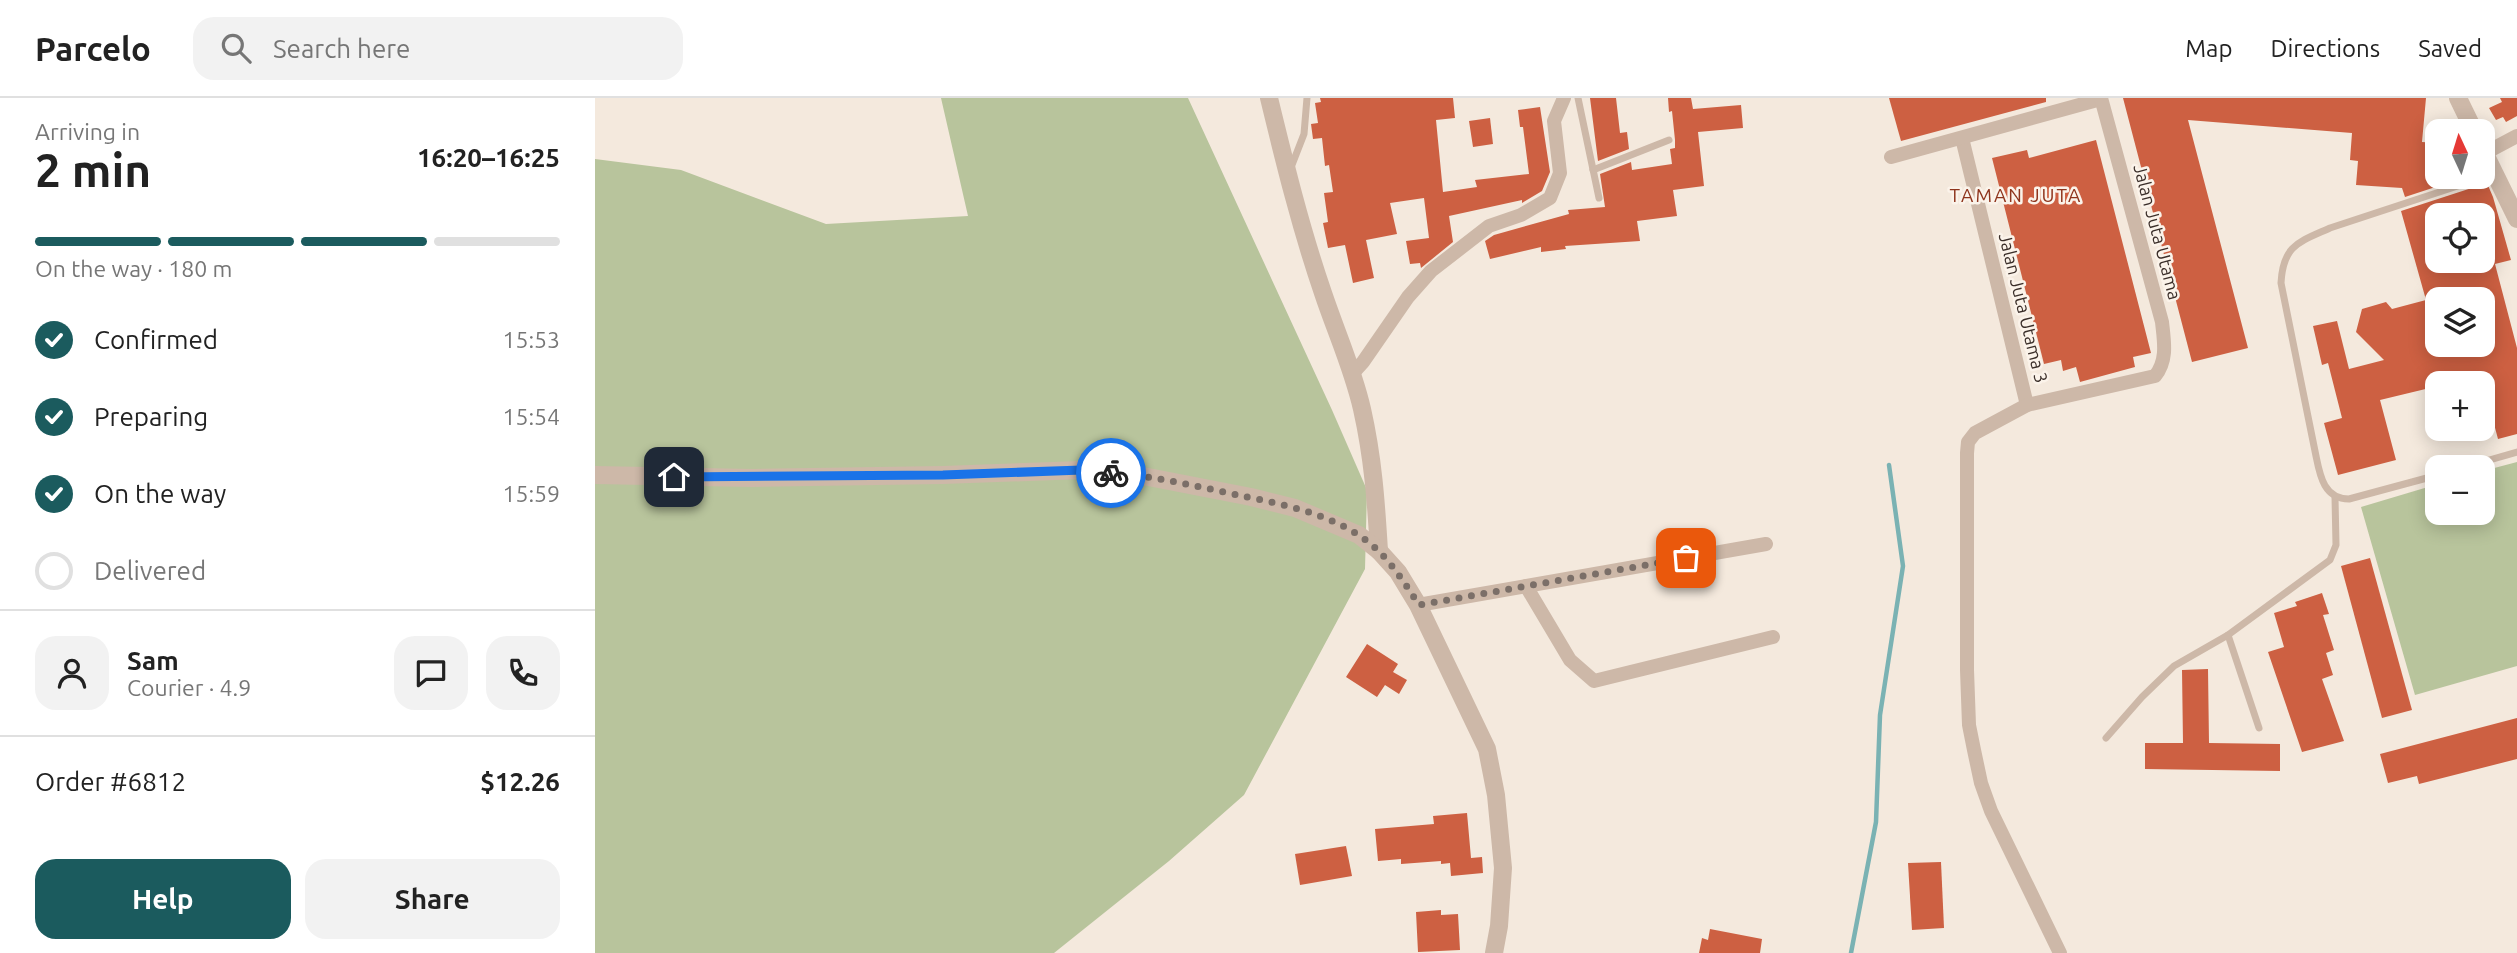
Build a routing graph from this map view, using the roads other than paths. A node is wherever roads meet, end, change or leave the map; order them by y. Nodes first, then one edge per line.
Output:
1 (1269, 98) edge
2 (1307, 98) edge
3 (1564, 98) edge
4 (1579, 98) edge
5 (2101, 98) edge
6 (2459, 98) edge
7 (2469, 119) edge
8 (2517, 136) edge
9 (1962, 138) junction
10 (1669, 140) dead end
11 (2495, 146) edge
12 (1891, 157) dead end
13 (1593, 170) junction
14 (2495, 176) edge
15 (1288, 177) junction
16 (2448, 189) edge
17 (1599, 198) dead end
18 (2517, 219) edge
19 (1353, 373) junction
20 (2027, 405) junction
21 (2517, 452) edge
22 (2495, 458) edge
23 (595, 475) edge
24 (2425, 479) edge
25 (2335, 497) junction
26 (1766, 544) dead end
27 (1380, 551) junction
28 (1527, 586) junction
29 (1419, 605) junction
30 (2228, 635) junction
31 (1773, 637) dead end
32 (2259, 727) dead end
33 (2106, 738) dead end
34 (1494, 953) edge
35 (2060, 953) edge

1 - 15 street
2 - 15 lane
3 - 19 street
4 - 13 lane
5 - 9 street
5 - 20 street, Jalan Juta Utama
6 - 7 street
8 - 11 street
9 - 12 street
9 - 20 street, Jalan Juta Utama 3
10 - 13 lane
13 - 17 lane
14 - 18 street
15 - 19 street
16 - 25 lane
19 - 27 street
20 - 35 street
21 - 22 lane
23 - 27 street
24 - 25 lane
25 - 30 lane
26 - 28 street
27 - 29 street
28 - 29 street
28 - 31 street
29 - 34 street
30 - 32 lane
30 - 33 lane

